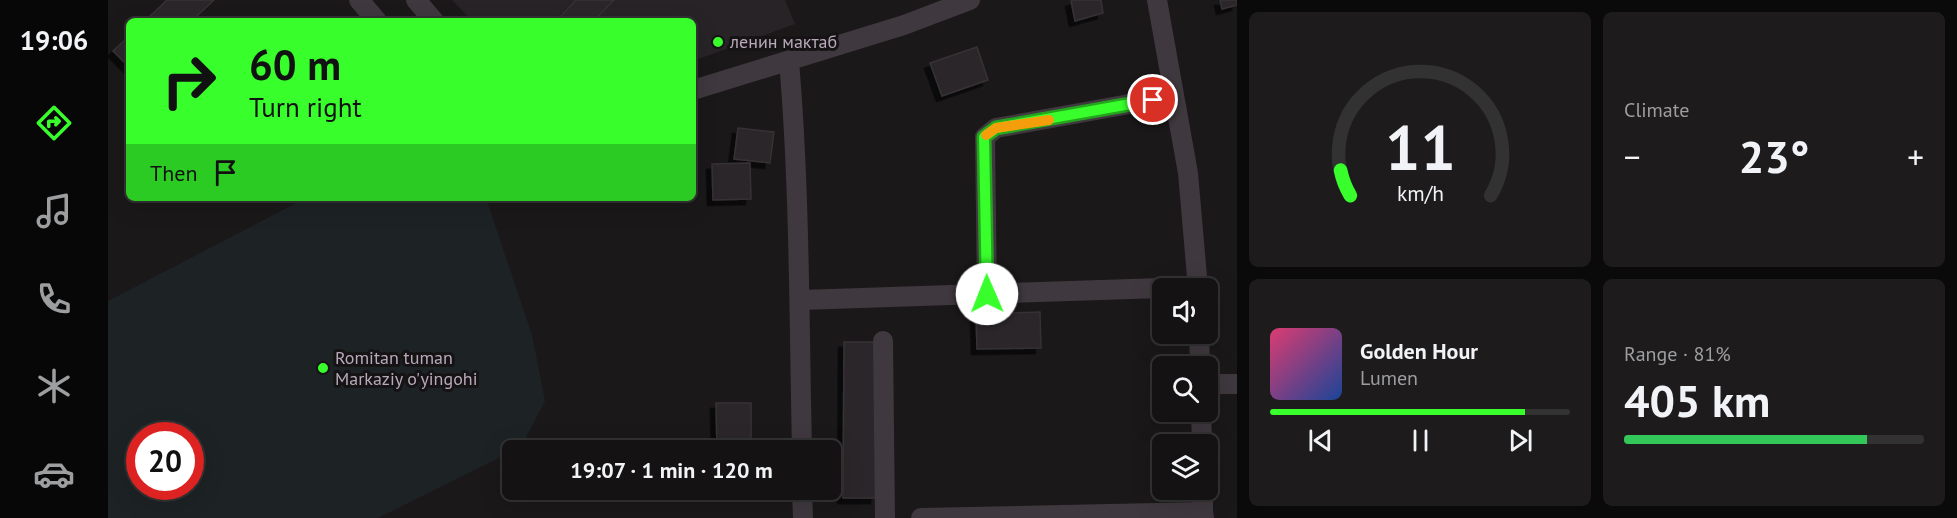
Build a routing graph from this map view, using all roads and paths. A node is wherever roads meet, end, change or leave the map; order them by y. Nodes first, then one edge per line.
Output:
1 (359, 0) edge
2 (416, 0) edge
3 (970, 0) edge
4 (1157, 0) edge
5 (374, 18) edge
6 (431, 18) edge
7 (789, 61) junction
8 (696, 89) edge
9 (1174, 96) junction
10 (1197, 278) edge
11 (1152, 288) edge
12 (987, 294) junction
13 (801, 300) junction
14 (883, 341) dead end
15 (1218, 384) edge
16 (1237, 384) edge
17 (802, 440) edge
18 (802, 500) edge
19 (1203, 515) edge
20 (803, 518) edge
21 (885, 518) edge
22 (921, 518) edge

1 - 5 street
2 - 6 street
3 - 7 street
4 - 9 street
7 - 8 street
7 - 13 street
9 - 10 street
9 - 12 street
11 - 12 street
12 - 13 street
13 - 17 street
14 - 21 street
15 - 16 street
18 - 20 street
19 - 22 street

